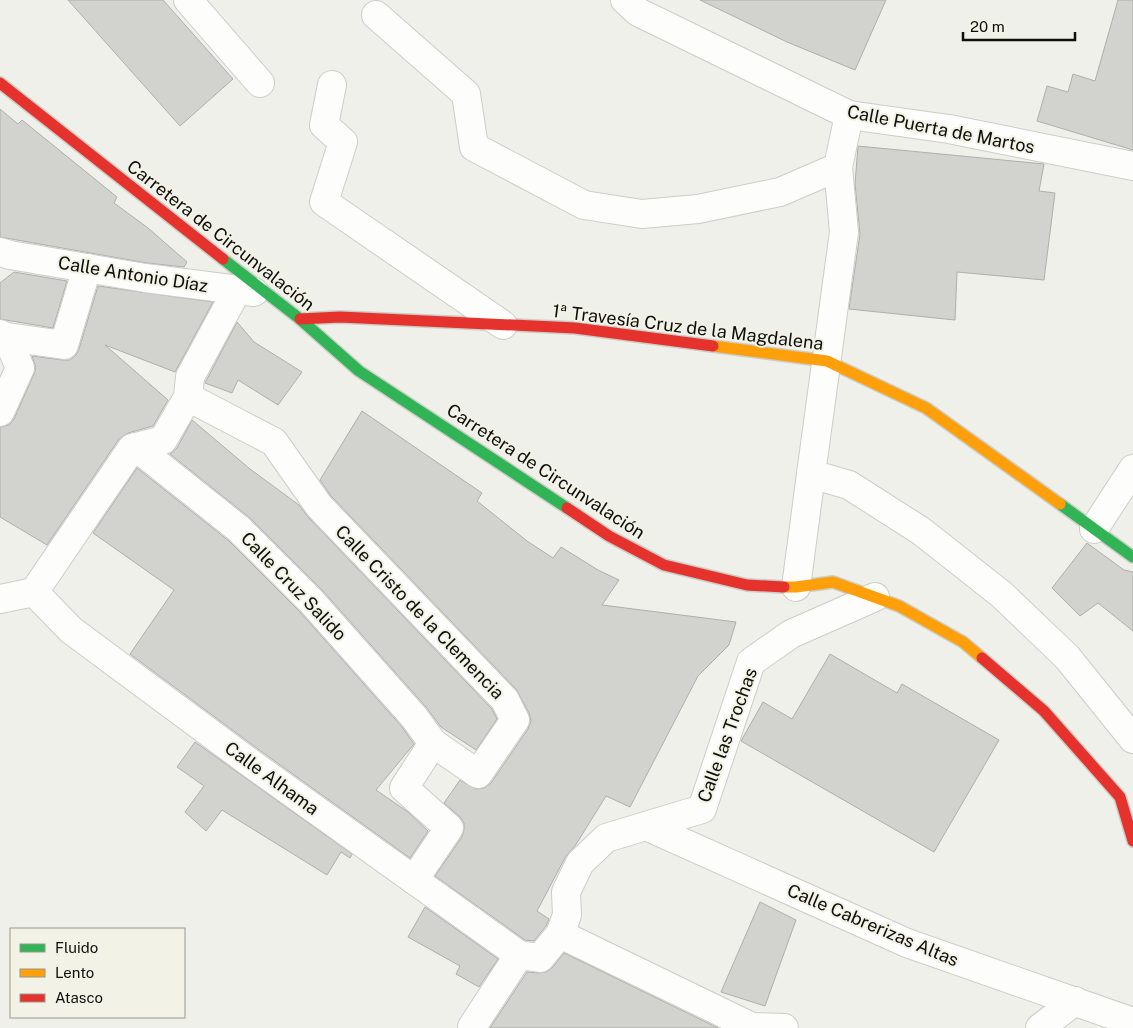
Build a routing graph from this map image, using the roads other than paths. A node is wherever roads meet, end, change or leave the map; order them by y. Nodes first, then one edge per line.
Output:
1 (188, 0) edge
2 (625, 0) edge
3 (376, 15) dead end
4 (0, 83) edge
5 (260, 83) dead end
6 (332, 85) dead end
7 (849, 114) junction
8 (1133, 166) edge
9 (838, 167) junction
10 (0, 252) edge
11 (87, 268) junction
12 (237, 290) junction
13 (268, 293) junction
14 (300, 319) junction
15 (503, 325) junction
16 (3, 336) edge
17 (827, 361) junction
18 (188, 397) junction
19 (0, 412) edge
20 (136, 447) junction
21 (1133, 469) edge
22 (811, 474) junction
23 (1094, 529) junction
24 (1133, 557) edge
25 (796, 587) junction
26 (34, 592) junction
27 (875, 597) junction
28 (0, 599) edge
29 (1133, 738) edge
30 (433, 743) junction
31 (646, 826) junction
32 (1133, 841) edge
33 (414, 880) junction
34 (560, 934) junction
35 (519, 955) junction
36 (1075, 1001) junction
37 (1133, 1022) edge
38 (472, 1027) edge
39 (784, 1028) edge
40 (1040, 1028) edge

1 - 5 street
2 - 7 street, Calle Puerta de Martos
3 - 9 street
4 - 13 main road, Carretera de Circunvalación
6 - 15 street
7 - 8 street, Calle Puerta de Martos
7 - 9 street
9 - 17 street
10 - 11 street, Calle Antonio Díaz
11 - 12 street, Calle Antonio Díaz
11 - 16 street
12 - 13 street, Calle Antonio Díaz
12 - 18 street
13 - 14 main road, Carretera de Circunvalación
14 - 15 main road, 1ª Travesía Cruz de la Magdalena
14 - 25 main road, Carretera de Circunvalación
15 - 17 main road, 1ª Travesía Cruz de la Magdalena
16 - 19 street
17 - 22 street
17 - 23 main road, 1ª Travesía Cruz de la Magdalena
18 - 20 street
18 - 30 street, Calle Cristo de la Clemencia
20 - 26 street
20 - 30 street, Calle Cruz Salido
21 - 23 street
22 - 25 street
22 - 29 street
23 - 24 main road, 1ª Travesía Cruz de la Magdalena
25 - 27 main road, Carretera de Circunvalación
26 - 28 street
26 - 33 street, Calle Alhama
27 - 31 street, Calle las Trochas
27 - 32 main road, Carretera de Circunvalación
30 - 33 street
31 - 34 street, Calle las Trochas
31 - 36 street, Calle Cabrerizas Altas
33 - 35 street, Calle Alhama
34 - 35 street, Calle las Trochas
34 - 39 street
35 - 38 street
36 - 37 street, Calle Cabrerizas Altas
36 - 40 street

